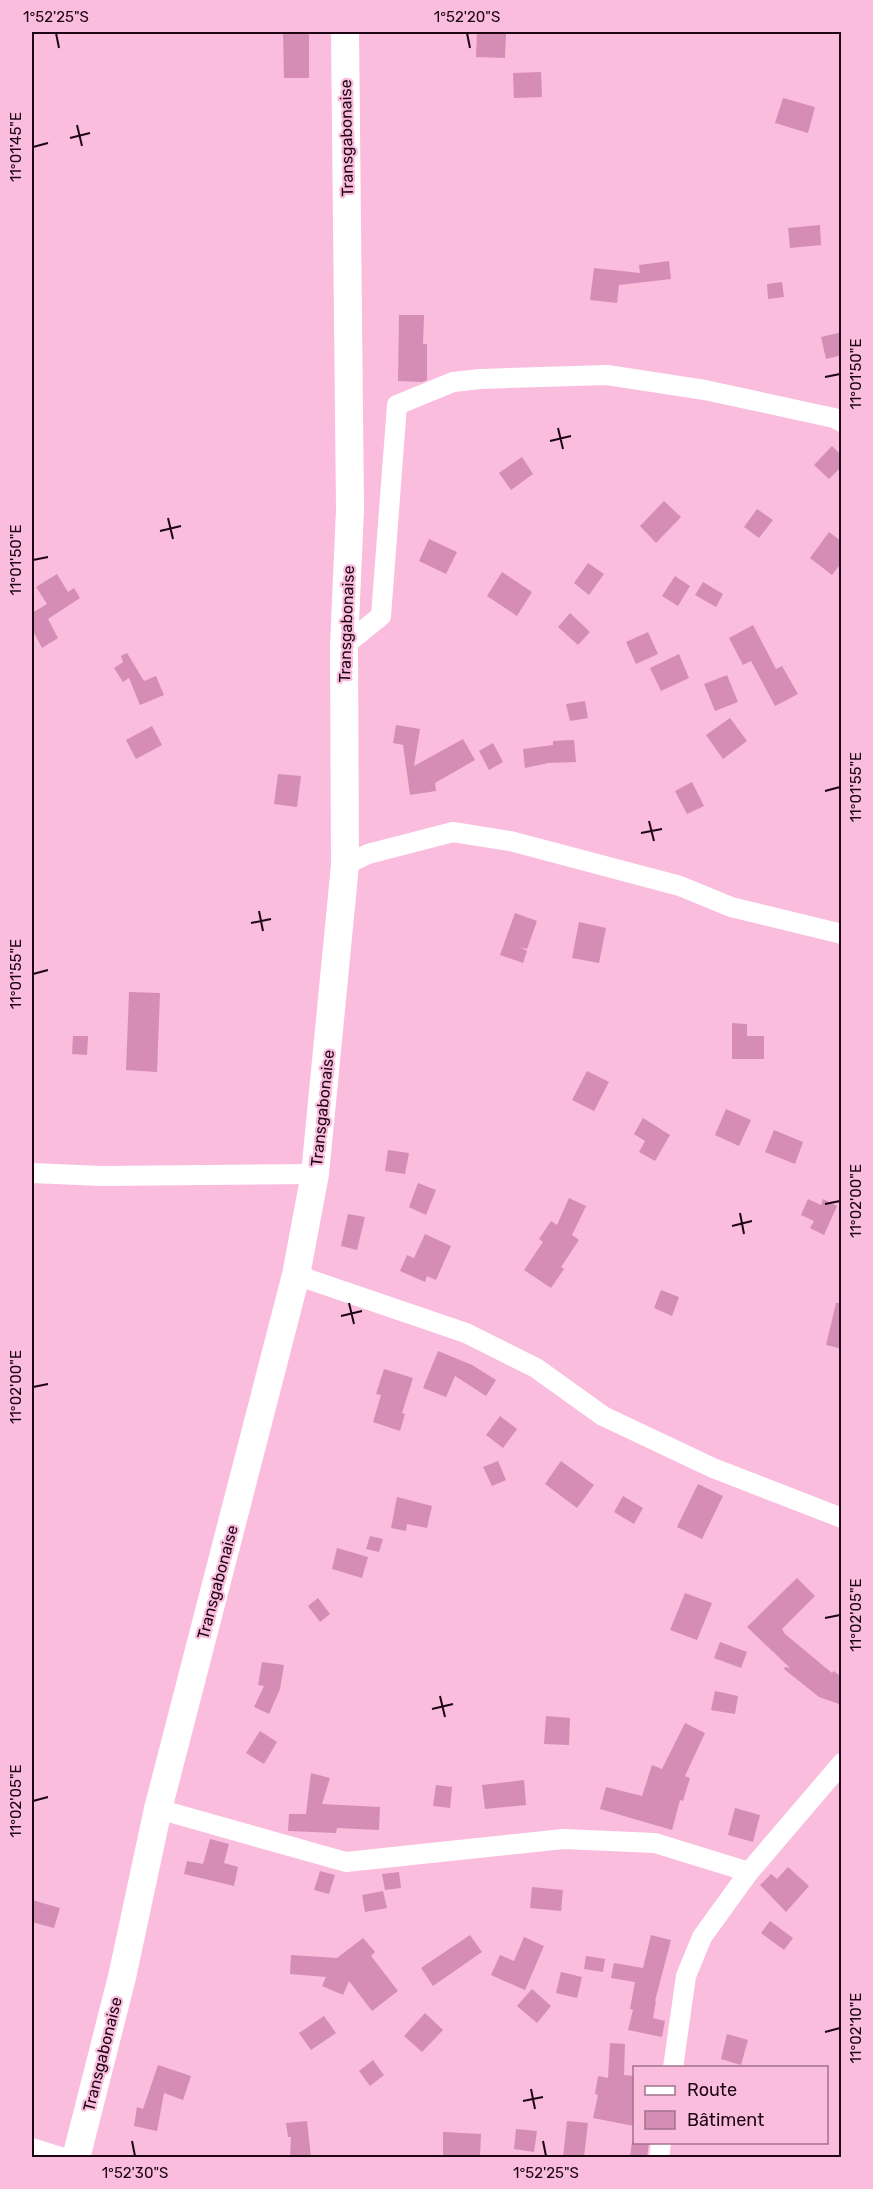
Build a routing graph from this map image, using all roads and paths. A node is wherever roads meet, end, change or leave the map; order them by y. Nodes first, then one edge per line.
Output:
1 (345, 32) edge
2 (839, 418) edge
3 (344, 646) junction
4 (345, 864) junction
5 (842, 934) edge
6 (32, 1173) edge
7 (315, 1174) junction
8 (296, 1275) junction
9 (842, 1518) edge
10 (842, 1763) edge
11 (158, 1809) junction
12 (749, 1872) junction
13 (673, 2066) edge
14 (32, 2148) edge
15 (64, 2157) edge
16 (76, 2157) edge

1 - 3 highway, Transgabonaise
2 - 3 street
3 - 4 highway, Transgabonaise
4 - 5 street
4 - 7 highway, Transgabonaise
6 - 7 street
7 - 8 highway, Transgabonaise
8 - 9 street
8 - 11 highway, Transgabonaise
10 - 12 street
11 - 12 street
11 - 16 highway, Transgabonaise
12 - 13 street
14 - 15 street

